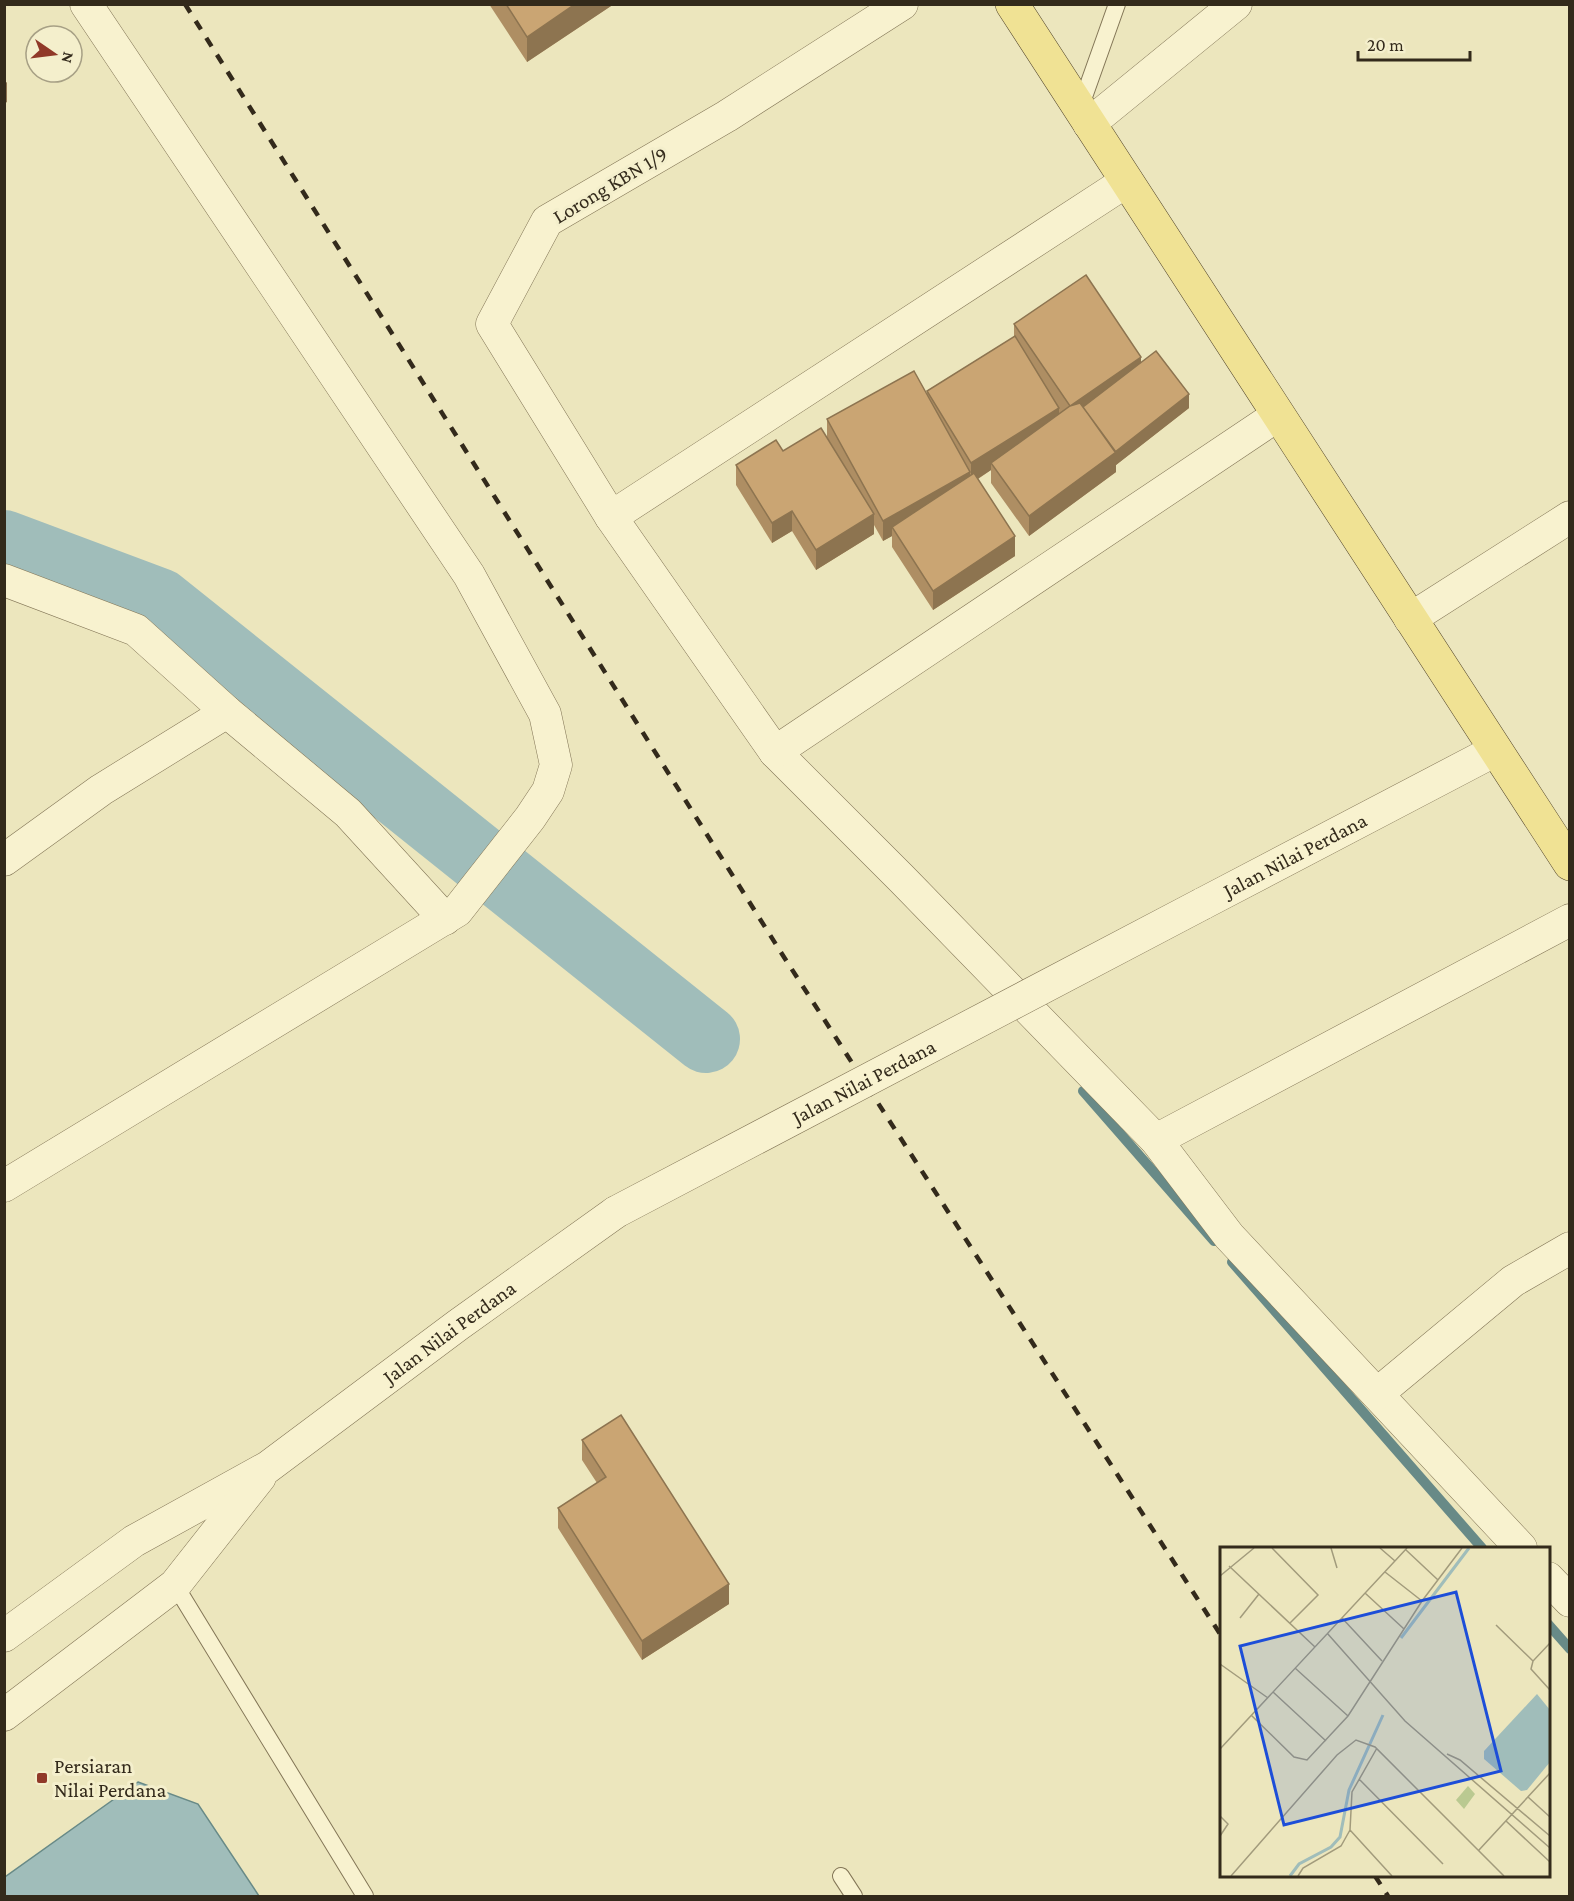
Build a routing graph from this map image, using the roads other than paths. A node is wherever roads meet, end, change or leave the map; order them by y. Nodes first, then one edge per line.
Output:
1 (86, 4) edge
2 (902, 4) edge
3 (1012, 4) edge
4 (1117, 4) edge
5 (1123, 4) edge
6 (1236, 4) edge
7 (1111, 22) junction
8 (1084, 116) junction
9 (1127, 181) junction
10 (1278, 415) junction
11 (611, 517) junction
12 (1569, 517) edge
13 (4, 580) edge
14 (1410, 619) junction
15 (227, 712) junction
16 (1496, 750) junction
17 (775, 752) junction
18 (4, 860) edge
19 (1569, 864) edge
20 (451, 915) junction
21 (1569, 920) edge
22 (1156, 1140) junction
23 (4, 1186) edge
24 (1569, 1248) edge
25 (1377, 1394) junction
26 (267, 1467) junction
27 (1520, 1547) edge
28 (175, 1585) junction
29 (4, 1636) edge
30 (4, 1715) edge
31 (841, 1876) dead end
32 (365, 1896) edge
33 (854, 1896) edge

1 - 20 street
2 - 11 street, Lorong KBN 1/9
3 - 8 main road
4 - 7 lane
5 - 7 lane
6 - 8 street
7 - 8 lane
8 - 9 main road
9 - 10 main road
9 - 11 street
10 - 14 main road
10 - 17 street
11 - 17 street
12 - 14 street
13 - 15 street
14 - 16 main road
15 - 18 street
15 - 20 street
16 - 19 main road
16 - 26 street, Jalan Nilai Perdana, bridge
17 - 22 street
20 - 23 street
21 - 22 street
22 - 25 street
24 - 25 street
25 - 27 street
26 - 28 street, Jalan Nilai Perdana
26 - 29 street, Jalan Nilai Perdana
28 - 30 street, Jalan Nilai Perdana
28 - 32 lane
31 - 33 lane

